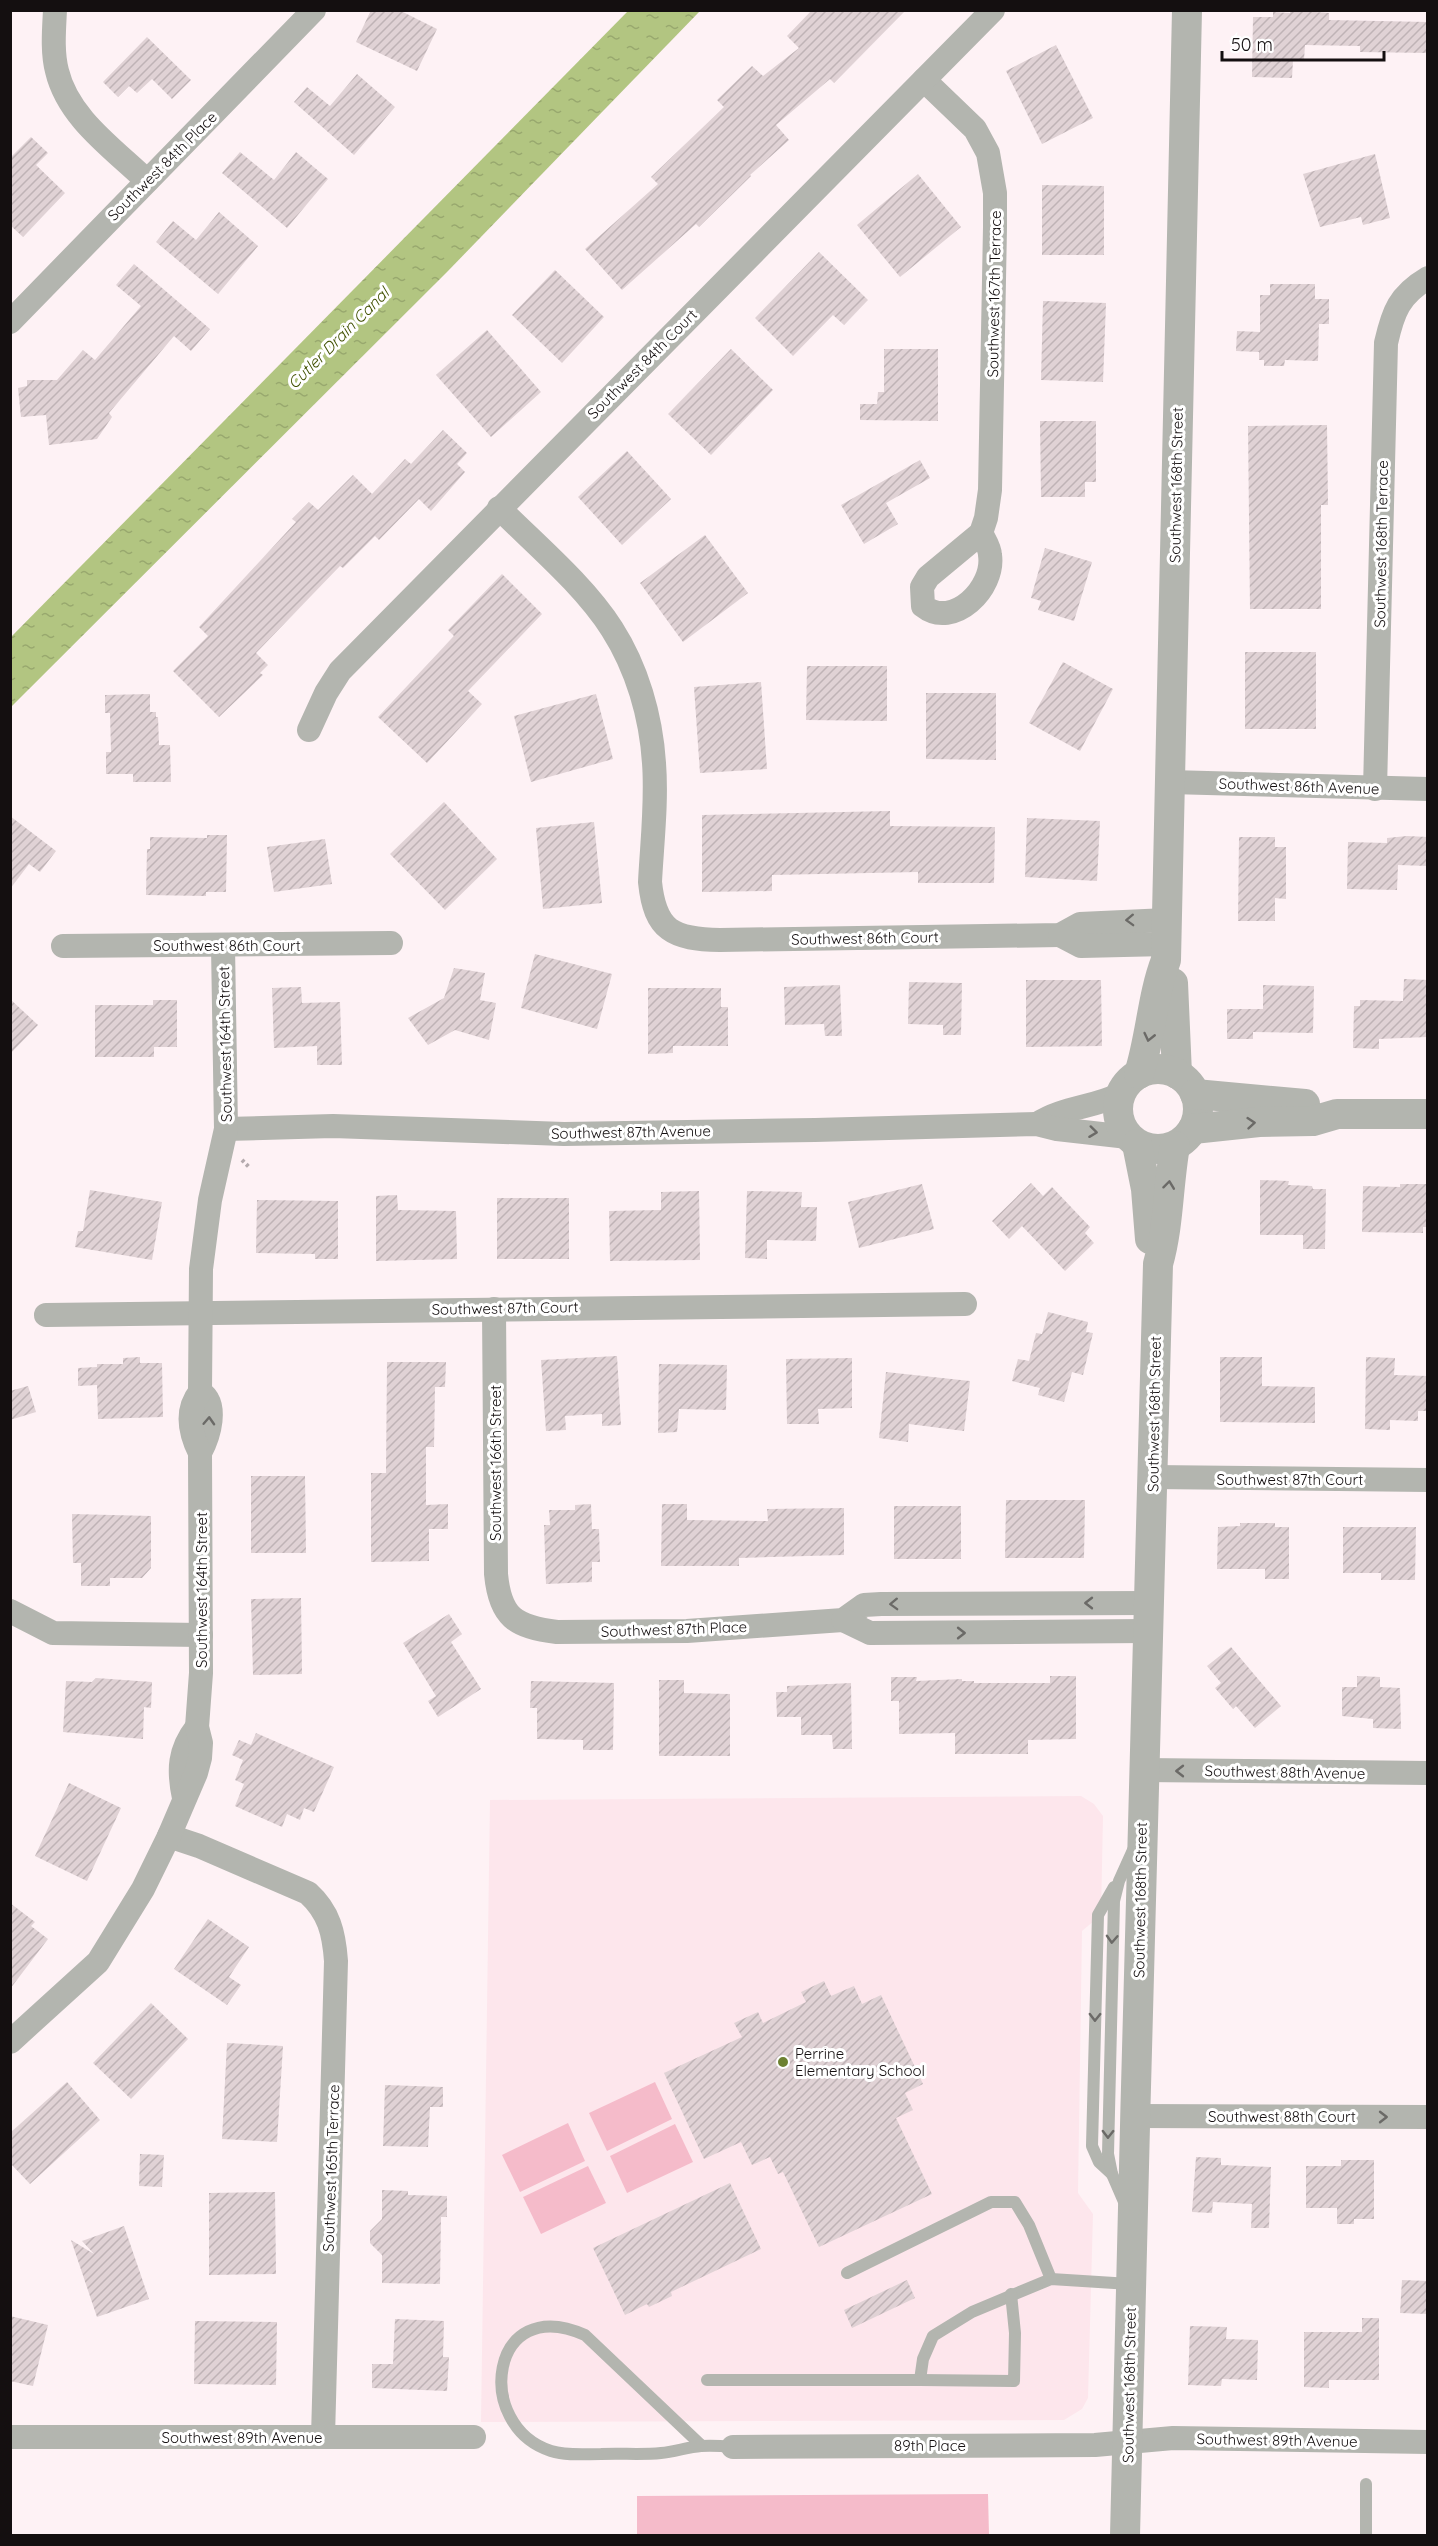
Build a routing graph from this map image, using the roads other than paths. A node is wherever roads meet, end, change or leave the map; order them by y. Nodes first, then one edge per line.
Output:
1 (55, 10) edge
2 (314, 10) edge
3 (993, 10) edge
4 (1187, 10) edge
5 (924, 80) junction
6 (147, 181) junction
7 (1428, 278) edge
8 (10, 322) edge
9 (499, 508) junction
10 (981, 532) dead end
11 (309, 730) dead end
12 (1170, 782) junction
13 (1376, 789) junction
14 (1428, 789) edge
15 (1166, 941) junction
16 (391, 943) dead end
17 (63, 946) dead end
18 (223, 946) junction
19 (1130, 1084) junction
20 (1186, 1084) junction
21 (1336, 1114) junction
22 (1428, 1114) edge
23 (1037, 1124) junction
24 (226, 1129) junction
25 (1184, 1138) junction
26 (1133, 1141) junction
27 (1158, 1264) junction
28 (965, 1304) dead end
29 (494, 1308) junction
30 (200, 1312) junction
31 (46, 1315) dead end
32 (1153, 1478) junction
33 (1428, 1480) edge
34 (10, 1611) edge
35 (509, 1615) joint
36 (1147, 1617) junction
37 (201, 1635) junction
38 (1142, 1770) junction
39 (1428, 1773) edge
40 (1141, 1832) junction
41 (170, 1836) junction
42 (11, 2041) edge
43 (1136, 2116) junction
44 (1428, 2117) edge
45 (1133, 2224) junction
46 (847, 2273) dead end
47 (1051, 2279) junction
48 (1131, 2284) junction
49 (1011, 2294) junction
50 (707, 2380) dead end
51 (920, 2380) junction
52 (10, 2437) edge
53 (323, 2437) junction
54 (474, 2437) dead end
55 (1428, 2442) edge
56 (1127, 2443) junction
57 (702, 2446) junction
58 (733, 2446) joint
59 (1366, 2484) dead end
60 (1125, 2535) edge
61 (1366, 2535) edge

1 - 6 street
2 - 6 street, Southwest 84th Place
3 - 5 street, Southwest 84th Court
4 - 12 street, Southwest 168th Street
5 - 9 street, Southwest 84th Court
5 - 10 street, Southwest 167th Terrace
6 - 8 street, Southwest 84th Place
7 - 13 street, Southwest 168th Terrace
9 - 11 street, Southwest 84th Court
9 - 15 street, Southwest 86th Court
12 - 13 street, Southwest 86th Avenue
12 - 15 street, Southwest 168th Street
13 - 14 street, Southwest 86th Avenue
15 -> 19 street, Southwest 168th Street
15 - 20 street, Southwest 168th Street
16 - 18 street, Southwest 86th Court
17 - 18 street, Southwest 86th Court
18 - 24 street, Southwest 164th Street
19 - 20 street
19 - 23 street, Southwest 87th Avenue
19 - 26 street
20 - 21 street
20 - 25 street
21 - 22 street
25 -> 21 street
23 - 24 street, Southwest 87th Avenue
23 -> 26 street, Southwest 87th Avenue
24 - 30 street, Southwest 164th Street
25 - 26 street
27 -> 25 street, Southwest 168th Street
26 - 27 street, Southwest 168th Street
27 - 32 street, Southwest 168th Street
28 - 29 street, Southwest 87th Court
29 - 30 street, Southwest 87th Court
29 - 35 street, Southwest 166th Street
30 - 31 street, Southwest 87th Court
30 - 37 street, Southwest 164th Street
32 - 33 street, Southwest 87th Court
32 - 36 street, Southwest 168th Street
34 - 37 street
35 - 36 street, Southwest 87th Place
36 - 38 street, Southwest 168th Street
37 - 41 street, Southwest 164th Street
39 -> 38 street, Southwest 88th Avenue
38 - 40 street, Southwest 168th Street
40 - 43 street, Southwest 168th Street
40 -> 45 lane
41 - 42 street, Southwest 164th Street
41 - 53 street, Southwest 165th Terrace
43 -> 44 street, Southwest 88th Court
43 - 45 street, Southwest 168th Street
45 - 48 street, Southwest 168th Street
46 - 47 lane
47 - 48 lane
47 - 49 lane
48 - 56 street, Southwest 168th Street
49 - 51 lane
49 - 51 lane
50 - 51 lane
52 - 53 street, Southwest 89th Avenue
53 - 54 street, Southwest 89th Avenue
55 - 56 street, Southwest 89th Avenue
56 - 58 street, 89th Place
56 - 60 street, Southwest 168th Street
57 - 57 lane
57 - 58 lane
59 - 61 lane

